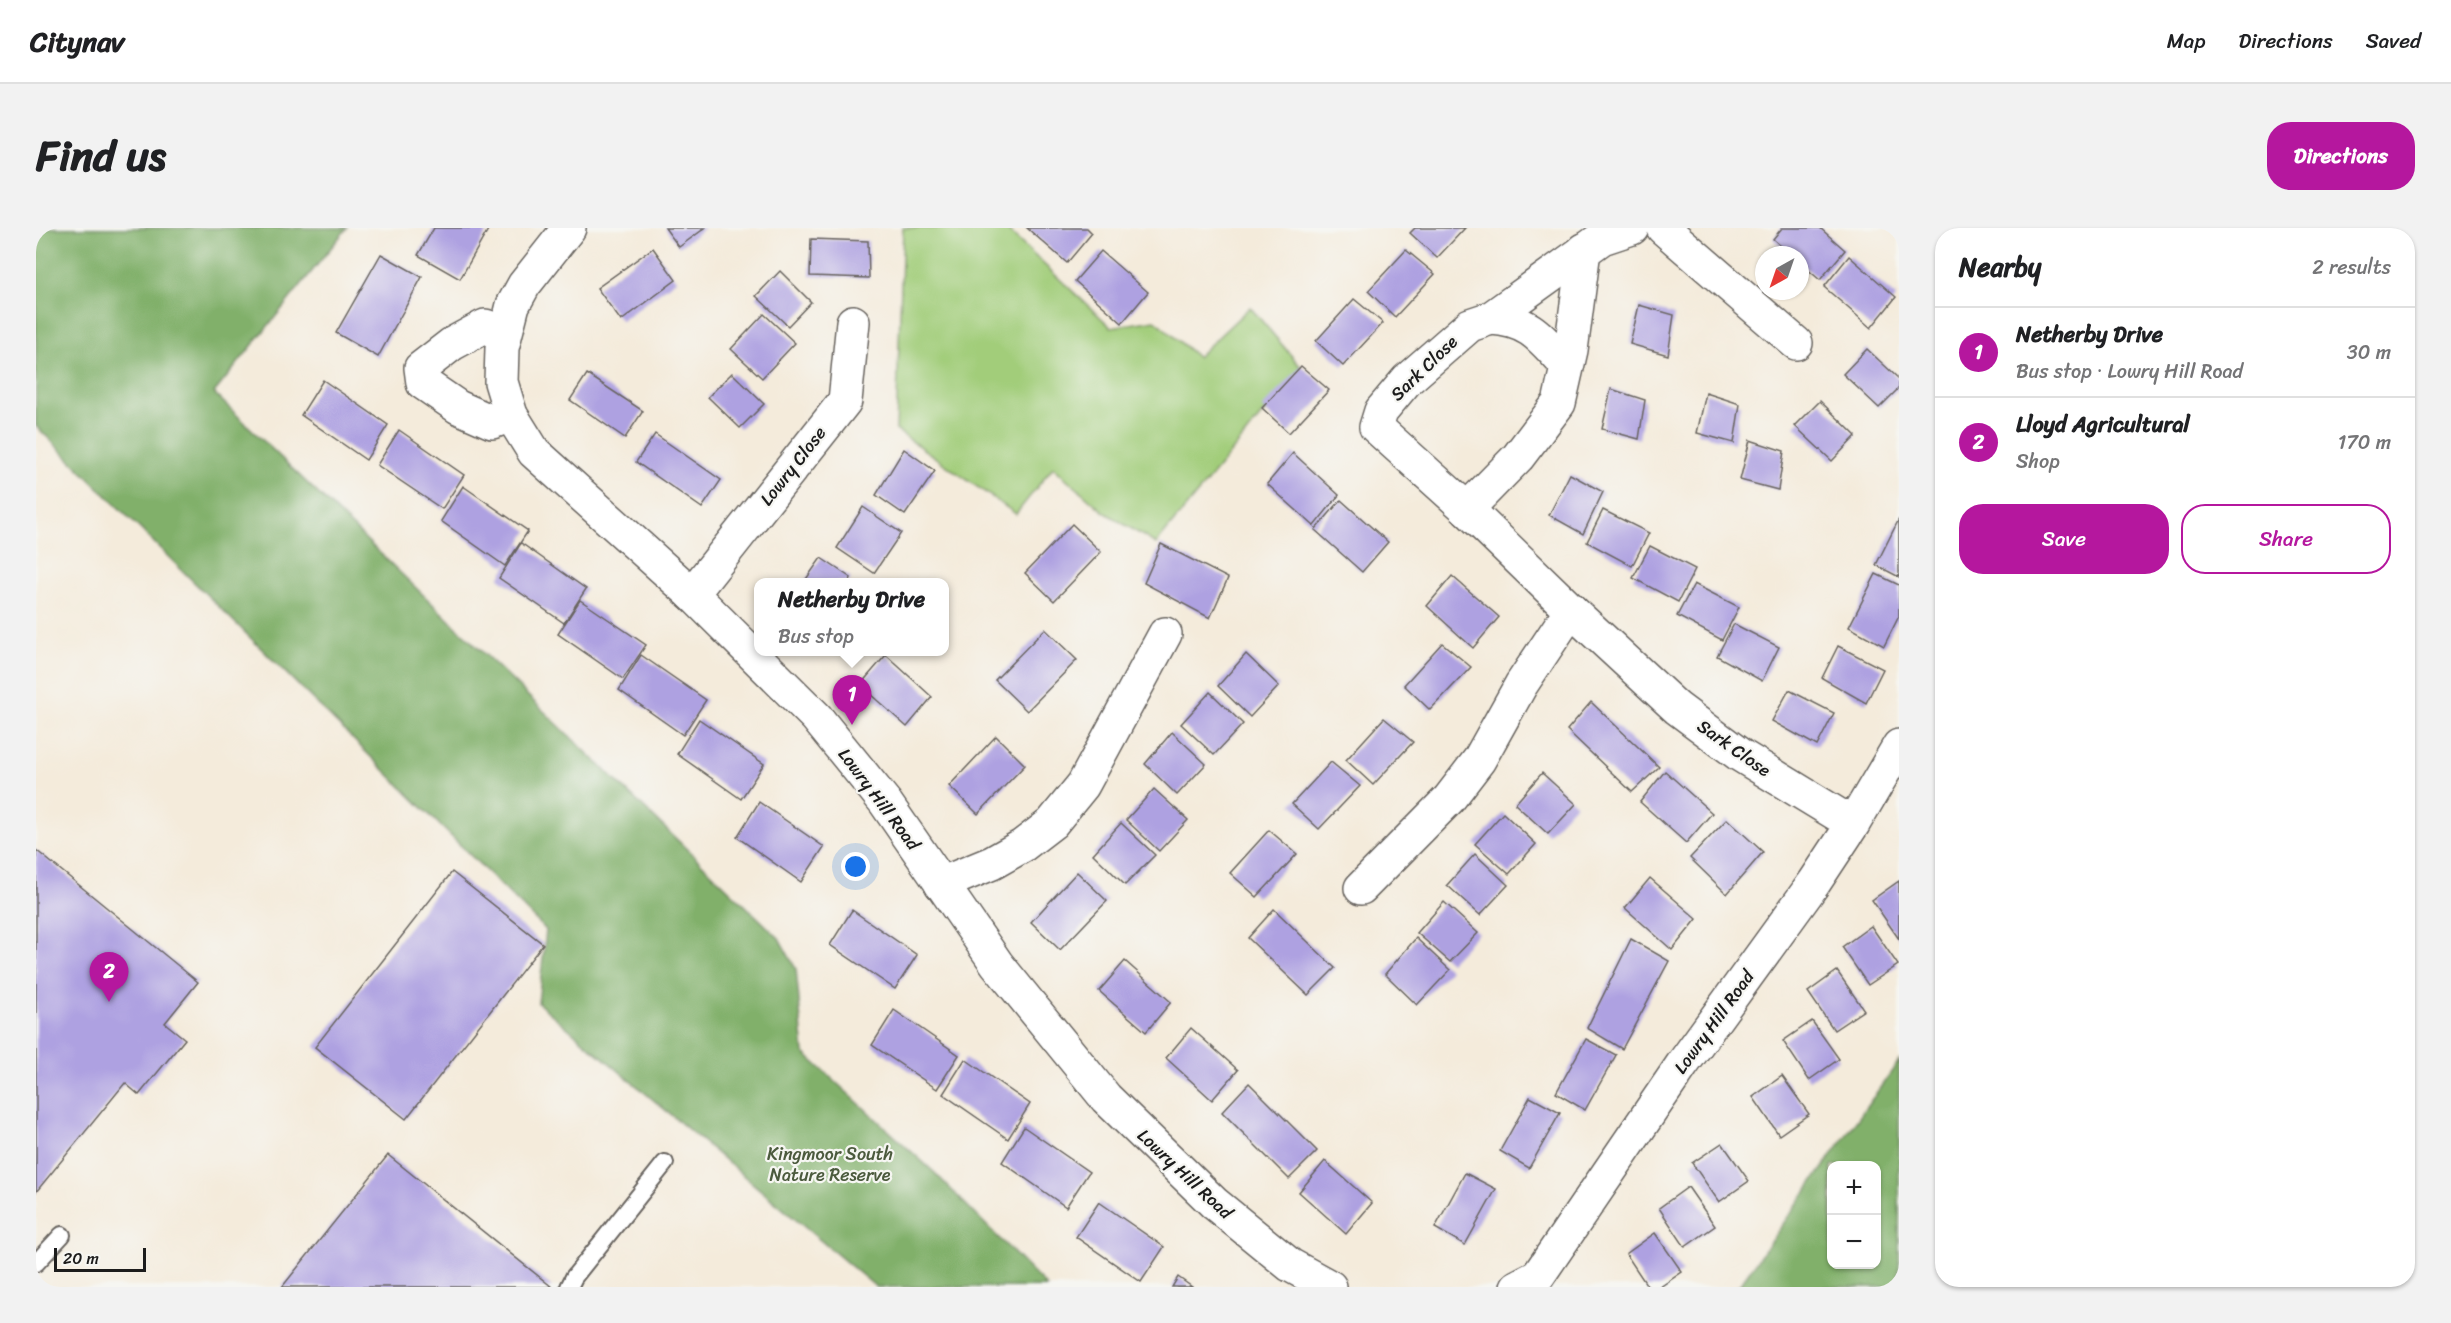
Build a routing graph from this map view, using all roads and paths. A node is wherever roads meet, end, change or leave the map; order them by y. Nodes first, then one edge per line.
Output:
1 (570, 228) edge
2 (1632, 228) edge
3 (1663, 228) edge
4 (1584, 250) junction
5 (1491, 318) junction
6 (854, 322) dead end
7 (504, 332) junction
8 (1796, 343) dead end
9 (1567, 366) junction
10 (511, 415) junction
11 (1467, 509) junction
12 (692, 594) junction
13 (1571, 610) junction
14 (1165, 634) dead end
15 (754, 656) edge
16 (755, 656) edge
17 (1899, 746) edge
18 (1853, 824) junction
19 (941, 884) junction
20 (1361, 888) dead end
21 (665, 1163) dead end
22 (62, 1235) dead end
23 (36, 1263) edge
24 (1529, 1283) edge
25 (569, 1287) edge
26 (1330, 1287) edge

1 - 7 street, Lowry Hill Road
2 - 4 street, Sark Close
3 - 8 street
4 - 5 street, Sark Close
4 - 9 street
5 - 9 street
5 - 11 street, Sark Close
6 - 12 street, Lowry Close
7 - 10 street, Lowry Hill Road
7 - 10 street
9 - 11 street
10 - 12 street, Lowry Hill Road
11 - 13 street, Sark Close
12 - 15 street, Lowry Hill Road
13 - 18 street, Sark Close
13 - 20 street
14 - 19 street
16 - 19 street, Lowry Hill Road
17 - 18 street, Lowry Hill Road
18 - 24 street, Lowry Hill Road
19 - 26 street, Lowry Hill Road
21 - 25 lane
22 - 23 lane

